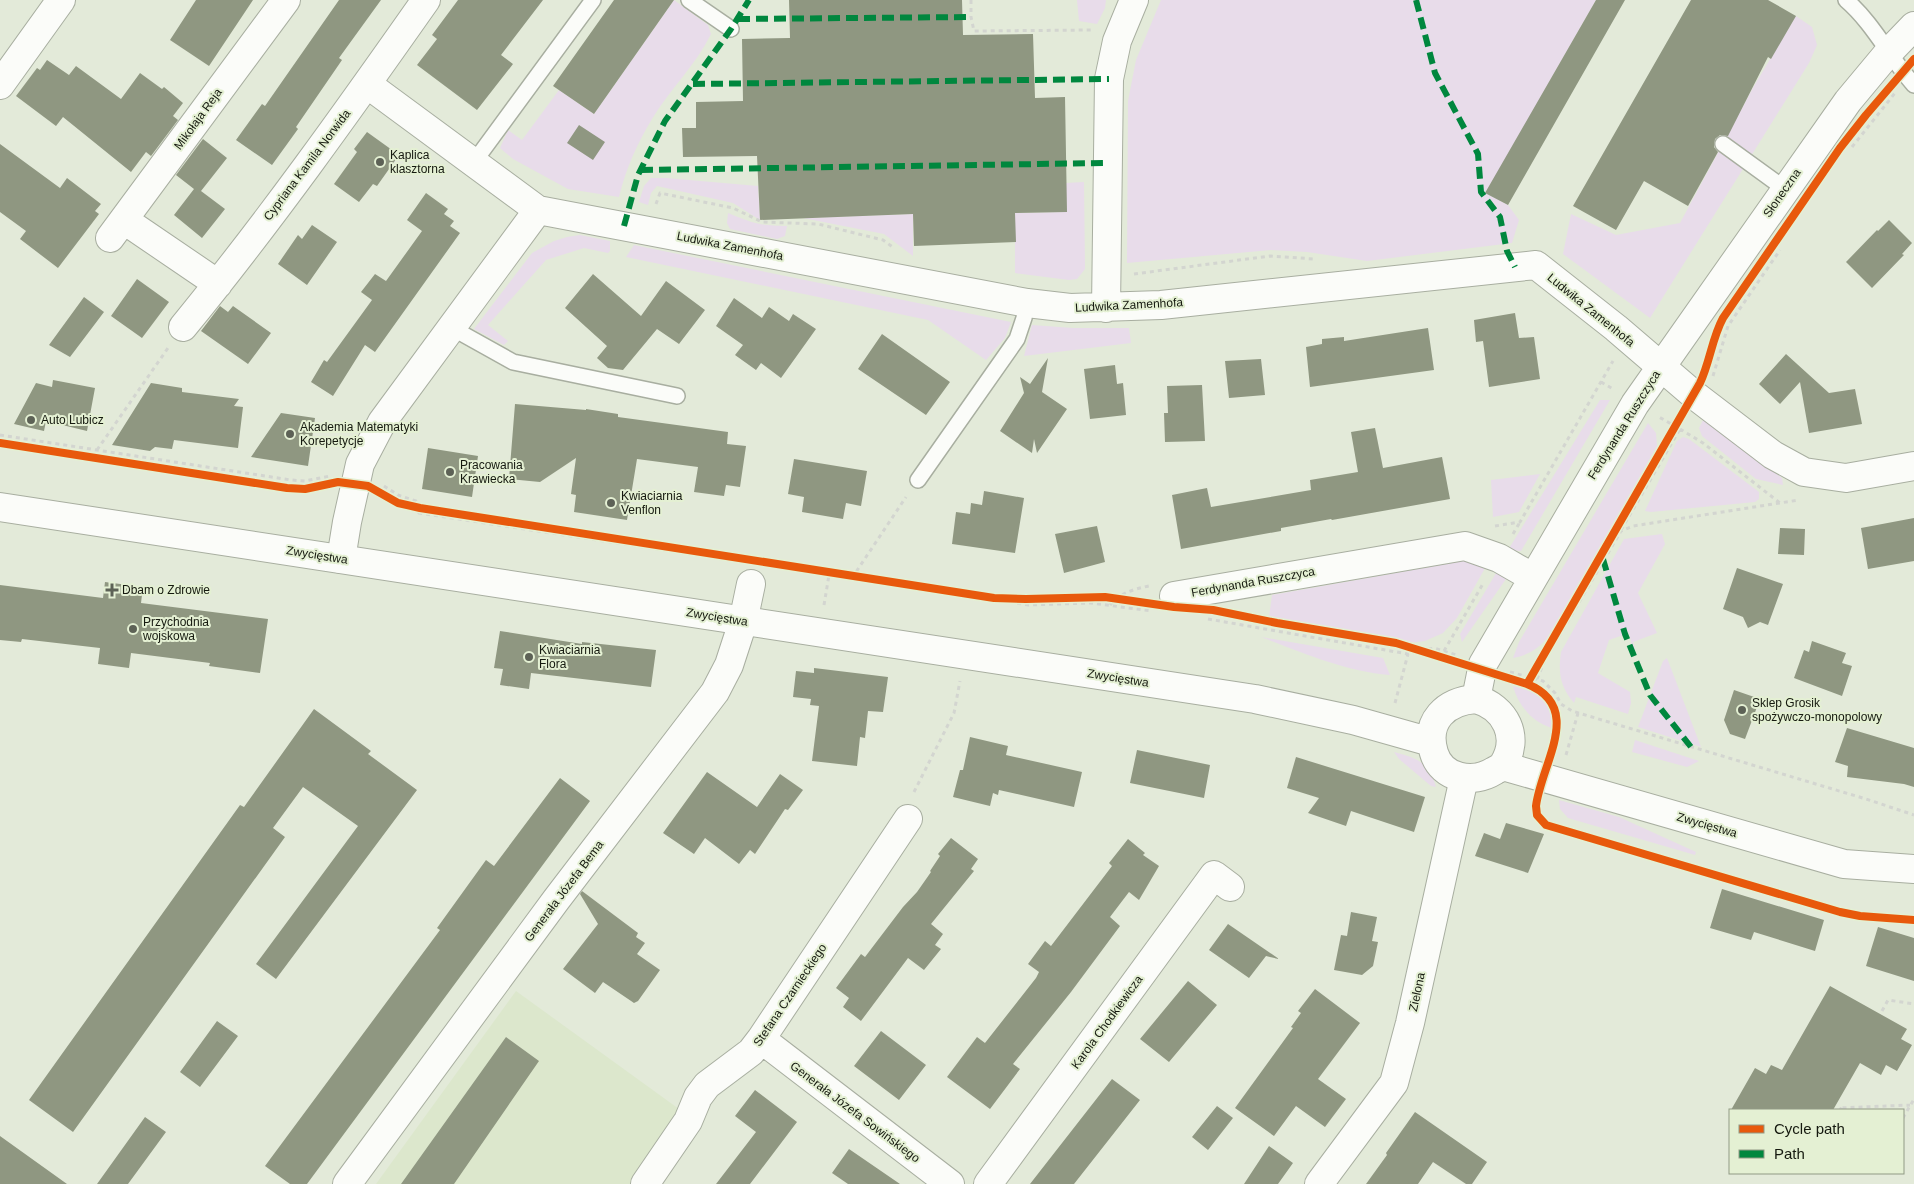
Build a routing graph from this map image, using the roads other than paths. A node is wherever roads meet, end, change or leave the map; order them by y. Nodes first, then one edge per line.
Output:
1 (61, 0) edge
2 (286, 0) edge
3 (426, 0) edge
4 (593, 0) edge
5 (689, 0) edge
6 (1134, 0) edge
7 (1846, 0) edge
8 (1914, 26) edge
9 (731, 29) dead end
10 (1895, 62) junction
11 (367, 84) junction
12 (0, 85) edge
13 (1914, 86) edge
14 (1723, 144) dead end
15 (474, 162) junction
16 (1785, 188) junction
17 (538, 210) junction
18 (218, 284) junction
19 (1027, 303) junction
20 (1106, 308) junction
21 (183, 327) road end
22 (452, 328) junction
23 (1660, 367) junction
24 (677, 396) dead end
25 (1914, 466) edge
26 (918, 480) road end
27 (0, 507) edge
28 (341, 559) junction
29 (754, 568) road end
30 (1532, 577) junction
31 (1166, 600) road end
32 (743, 622) junction
33 (1476, 700) junction
34 (1431, 742) junction
35 (1503, 766) junction
36 (1464, 778) junction
37 (908, 819) road end
38 (1914, 869) edge
39 (1230, 887) dead end
40 (761, 1040) junction
41 (347, 1184) edge
42 (645, 1184) edge
43 (950, 1184) edge
44 (988, 1184) edge
45 (1319, 1184) edge

1 - 12 street
2 - 18 street, Mikołaja Reja
3 - 11 street, Cypriana Kamila Norwida
4 - 15 lane
5 - 9 lane
6 - 20 street
7 - 10 lane
8 - 10 street, Słoneczna
10 - 13 lane
10 - 16 street, Słoneczna
11 - 15 street, Ludwika Zamenhofa
11 - 18 street, Cypriana Kamila Norwida
14 - 16 lane
15 - 17 street, Ludwika Zamenhofa
16 - 23 street, Słoneczna
17 - 19 street, Ludwika Zamenhofa
17 - 22 street
18 - 21 street, Cypriana Kamila Norwida
19 - 20 street, Ludwika Zamenhofa
19 - 26 lane
20 - 23 street, Ludwika Zamenhofa
22 - 24 lane
22 - 28 street
23 - 25 street, Ferdynanda Ruszczyca
23 - 30 street, Ferdynanda Ruszczyca
27 - 28 street, Zwycięstwa
28 - 32 street, Zwycięstwa
29 - 32 street, Generała Józefa Bema
30 - 31 street, Ferdynanda Ruszczyca
30 - 33 street, Ferdynanda Ruszczyca
32 - 34 street, Zwycięstwa
32 - 41 street, Generała Józefa Bema
33 - 34 street
33 - 35 street
34 - 36 street
35 - 36 street
35 - 38 street, Zwycięstwa
36 - 45 street, Zielona
37 - 40 street, Stefana Czarnieckiego
39 - 44 street, Karola Chodkiewicza
40 - 42 street, Stefana Czarnieckiego
40 - 43 street, Generała Józefa Sowińskiego

